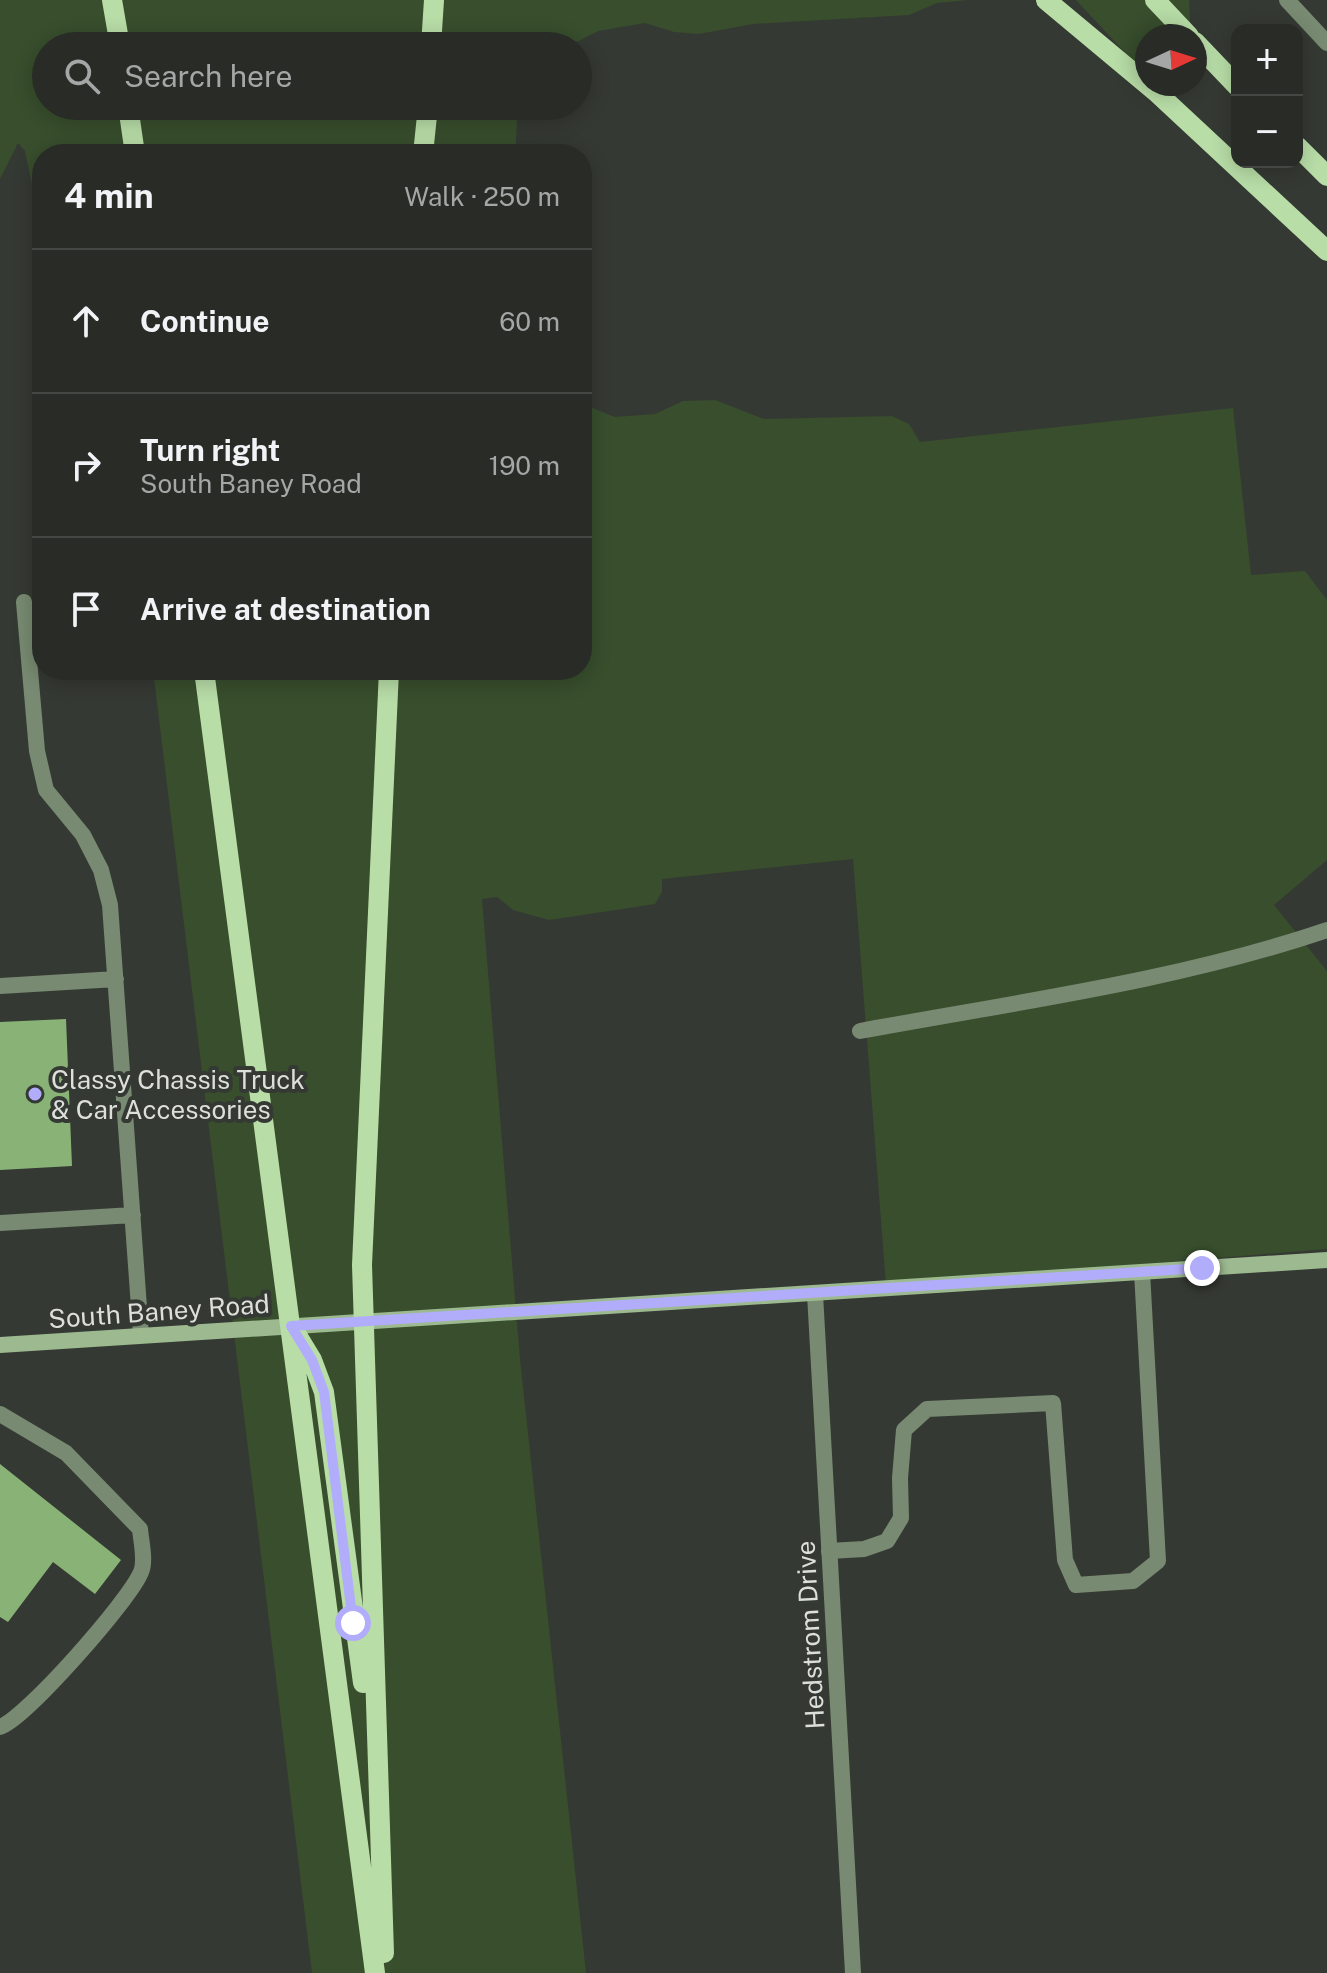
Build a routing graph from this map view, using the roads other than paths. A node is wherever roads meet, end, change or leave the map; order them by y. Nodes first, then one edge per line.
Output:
1 (112, 0) edge
2 (434, 0) edge
3 (1046, 0) edge
4 (1155, 0) edge
5 (1287, 0) edge
6 (1178, 24) edge
7 (118, 32) edge
8 (432, 32) edge
9 (1327, 43) edge
10 (1207, 55) edge
11 (1231, 80) edge
12 (130, 120) edge
13 (427, 120) edge
14 (134, 144) edge
15 (424, 144) edge
16 (1303, 152) edge
17 (1327, 176) edge
18 (1327, 251) edge
19 (24, 602) dead end
20 (205, 680) edge
21 (389, 680) edge
22 (1327, 930) edge
23 (116, 979) junction
24 (0, 986) edge
25 (860, 1031) dead end
26 (133, 1215) junction
27 (0, 1223) edge
28 (1327, 1260) edge
29 (1142, 1272) junction
30 (815, 1294) junction
31 (363, 1322) junction
32 (291, 1326) junction
33 (141, 1335) junction
34 (0, 1345) edge
35 (0, 1414) edge
36 (829, 1551) junction
37 (0, 1727) edge
38 (376, 1758) junction
39 (375, 1973) edge
40 (385, 1973) edge
41 (853, 1973) edge

1 - 7 main road
2 - 8 main road
3 - 18 main road
4 - 6 main road
5 - 9 street
10 - 11 main road
12 - 14 main road
13 - 15 main road
16 - 17 main road
19 - 23 street
20 - 32 main road
21 - 31 main road
22 - 25 street
23 - 24 street
23 - 26 street
26 - 27 street
26 - 33 street
28 - 29 street, South Baney Road
29 - 30 street, South Baney Road
29 - 36 street
30 - 31 street, South Baney Road
30 - 36 street, Hedstrom Drive
31 - 32 street, South Baney Road
31 - 38 main road
32 - 33 street, South Baney Road
32 - 38 main road
32 - 39 main road
33 - 34 street, South Baney Road
35 - 37 street
36 - 41 street, Hedstrom Drive
38 - 40 main road

